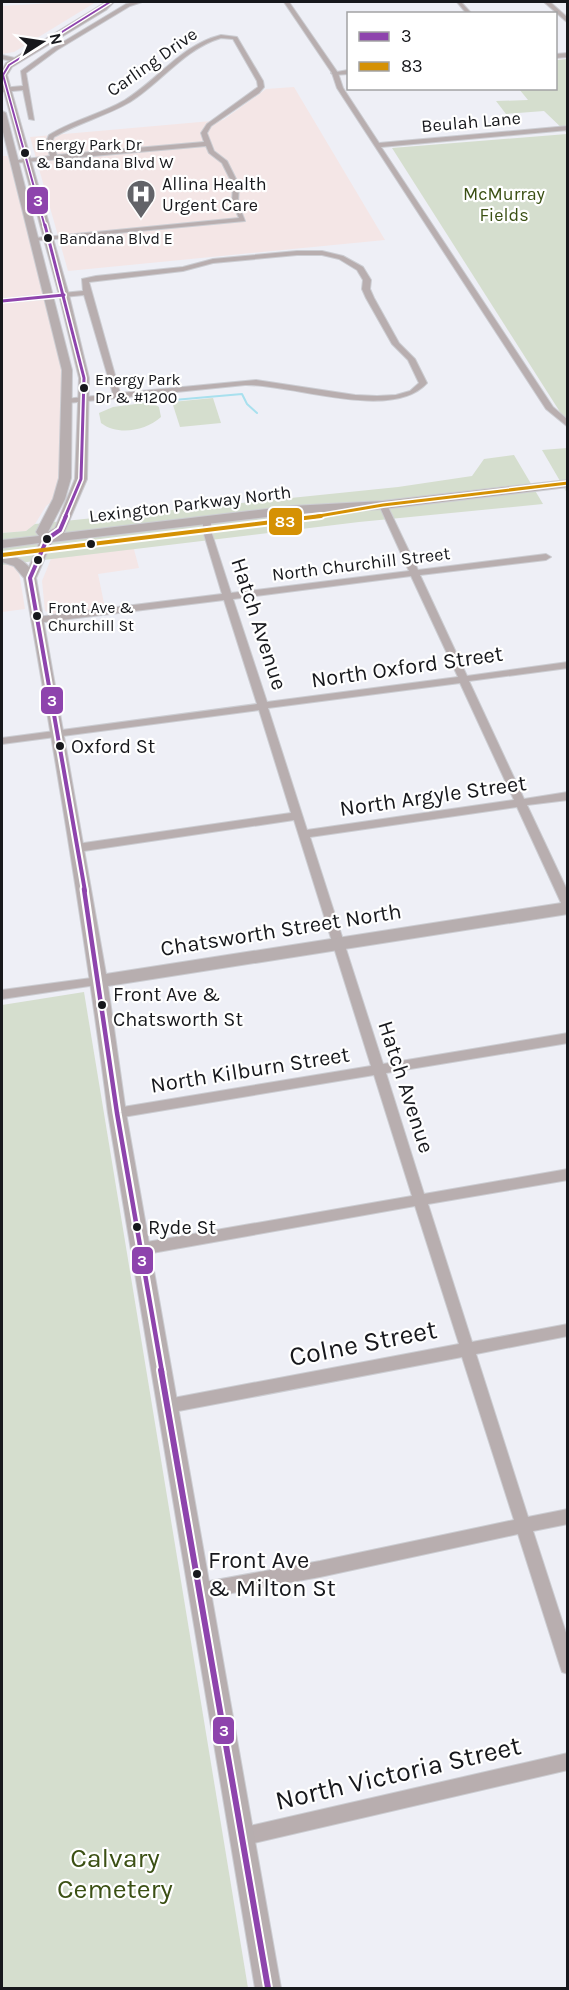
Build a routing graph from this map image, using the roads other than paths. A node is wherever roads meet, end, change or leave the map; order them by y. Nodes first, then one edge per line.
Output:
1 (99, 2) edge
2 (110, 2) edge
3 (139, 2) edge
4 (287, 2) edge
5 (547, 2) edge
6 (567, 21) edge
7 (7, 59) edge
8 (347, 72) edge
9 (335, 73) junction
10 (26, 88) junction
11 (4, 90) edge
12 (2, 113) edge
13 (32, 119) dead end
14 (567, 128) edge
15 (207, 144) junction
16 (378, 145) junction
17 (54, 157) junction
18 (14, 160) junction
19 (27, 160) junction
20 (48, 239) junction
21 (35, 240) junction
22 (87, 292) junction
23 (57, 296) junction
24 (2, 301) edge
25 (117, 395) junction
26 (83, 399) junction
27 (68, 400) junction
28 (567, 425) edge
29 (567, 483) edge
30 (57, 503) junction
31 (383, 504) junction
32 (207, 525) junction
33 (2, 544) edge
34 (44, 544) junction
35 (2, 556) edge
36 (546, 557) dead end
37 (414, 573) junction
38 (30, 578) junction
39 (228, 597) junction
40 (36, 620) junction
41 (567, 665) edge
42 (464, 679) junction
43 (262, 706) junction
44 (57, 734) junction
45 (2, 741) edge
46 (567, 796) edge
47 (520, 803) junction
48 (297, 816) junction
49 (303, 834) junction
50 (77, 848) junction
51 (567, 907) edge
52 (338, 944) junction
53 (99, 981) junction
54 (2, 995) edge
55 (567, 1038) edge
56 (378, 1070) junction
57 (117, 1113) junction
58 (567, 1174) edge
59 (420, 1200) junction
60 (141, 1249) junction
61 (567, 1330) edge
62 (467, 1350) junction
63 (168, 1406) junction
64 (567, 1516) edge
65 (523, 1526) junction
66 (199, 1590) junction
67 (567, 1666) edge
68 (567, 1761) edge
69 (241, 1837) junction
70 (268, 1989) edge

1 - 7 street
2 - 7 street
3 - 10 street
4 - 9 street
5 - 6 street
7 - 11 street
8 - 9 street
9 - 16 street
10 - 11 street
10 - 13 street
11 - 19 street
12 - 18 street
14 - 16 street, Beulah Lane
15 - 17 street
15 - 17 street, Carling Drive
15 - 20 street
16 - 28 street
17 - 19 street
18 - 19 street
18 - 21 street
19 - 20 street
20 - 21 street
20 - 23 street
21 - 23 street
22 - 23 street
22 - 25 street
22 - 25 street
23 - 24 street
23 - 26 street
23 - 27 street
25 - 26 street
26 - 27 street
26 - 34 street
27 - 30 street
29 - 31 street, Lexington Parkway North
30 - 33 street
30 - 34 street
31 - 32 street, Lexington Parkway North
31 - 37 street
32 - 34 street, Lexington Parkway North
32 - 39 street, Hatch Avenue
33 - 34 street, Lexington Parkway North
34 - 35 street, Lexington Parkway North
34 - 38 street
35 - 38 street
36 - 37 street, North Churchill Street
37 - 39 street, North Churchill Street
37 - 42 street
38 - 40 street
39 - 40 street, North Churchill Street
39 - 43 street, Hatch Avenue
40 - 44 street
41 - 42 street, North Oxford Street
42 - 43 street, North Oxford Street
42 - 47 street
43 - 44 street, North Oxford Street
43 - 48 street, Hatch Avenue
44 - 45 street, North Oxford Street
44 - 50 street
46 - 47 street, North Argyle Street
47 - 49 street, North Argyle Street
47 - 51 street
48 - 49 street, Hatch Avenue
48 - 50 street
49 - 52 street, Hatch Avenue
50 - 53 street
51 - 52 street, Chatsworth Street North
52 - 53 street, Chatsworth Street North
52 - 56 street, Hatch Avenue
53 - 54 street, Chatsworth Street North
53 - 57 street
55 - 56 street, North Kilburn Street
56 - 57 street, North Kilburn Street
56 - 59 street, Hatch Avenue
57 - 60 street
58 - 59 street
59 - 60 street
59 - 62 street, Hatch Avenue
60 - 63 street
61 - 62 street, Colne Street
62 - 63 street, Colne Street
62 - 65 street, Hatch Avenue
63 - 66 street
64 - 65 street
65 - 66 street
65 - 67 street, Hatch Avenue
66 - 69 street
68 - 69 street, North Victoria Street
69 - 70 street

